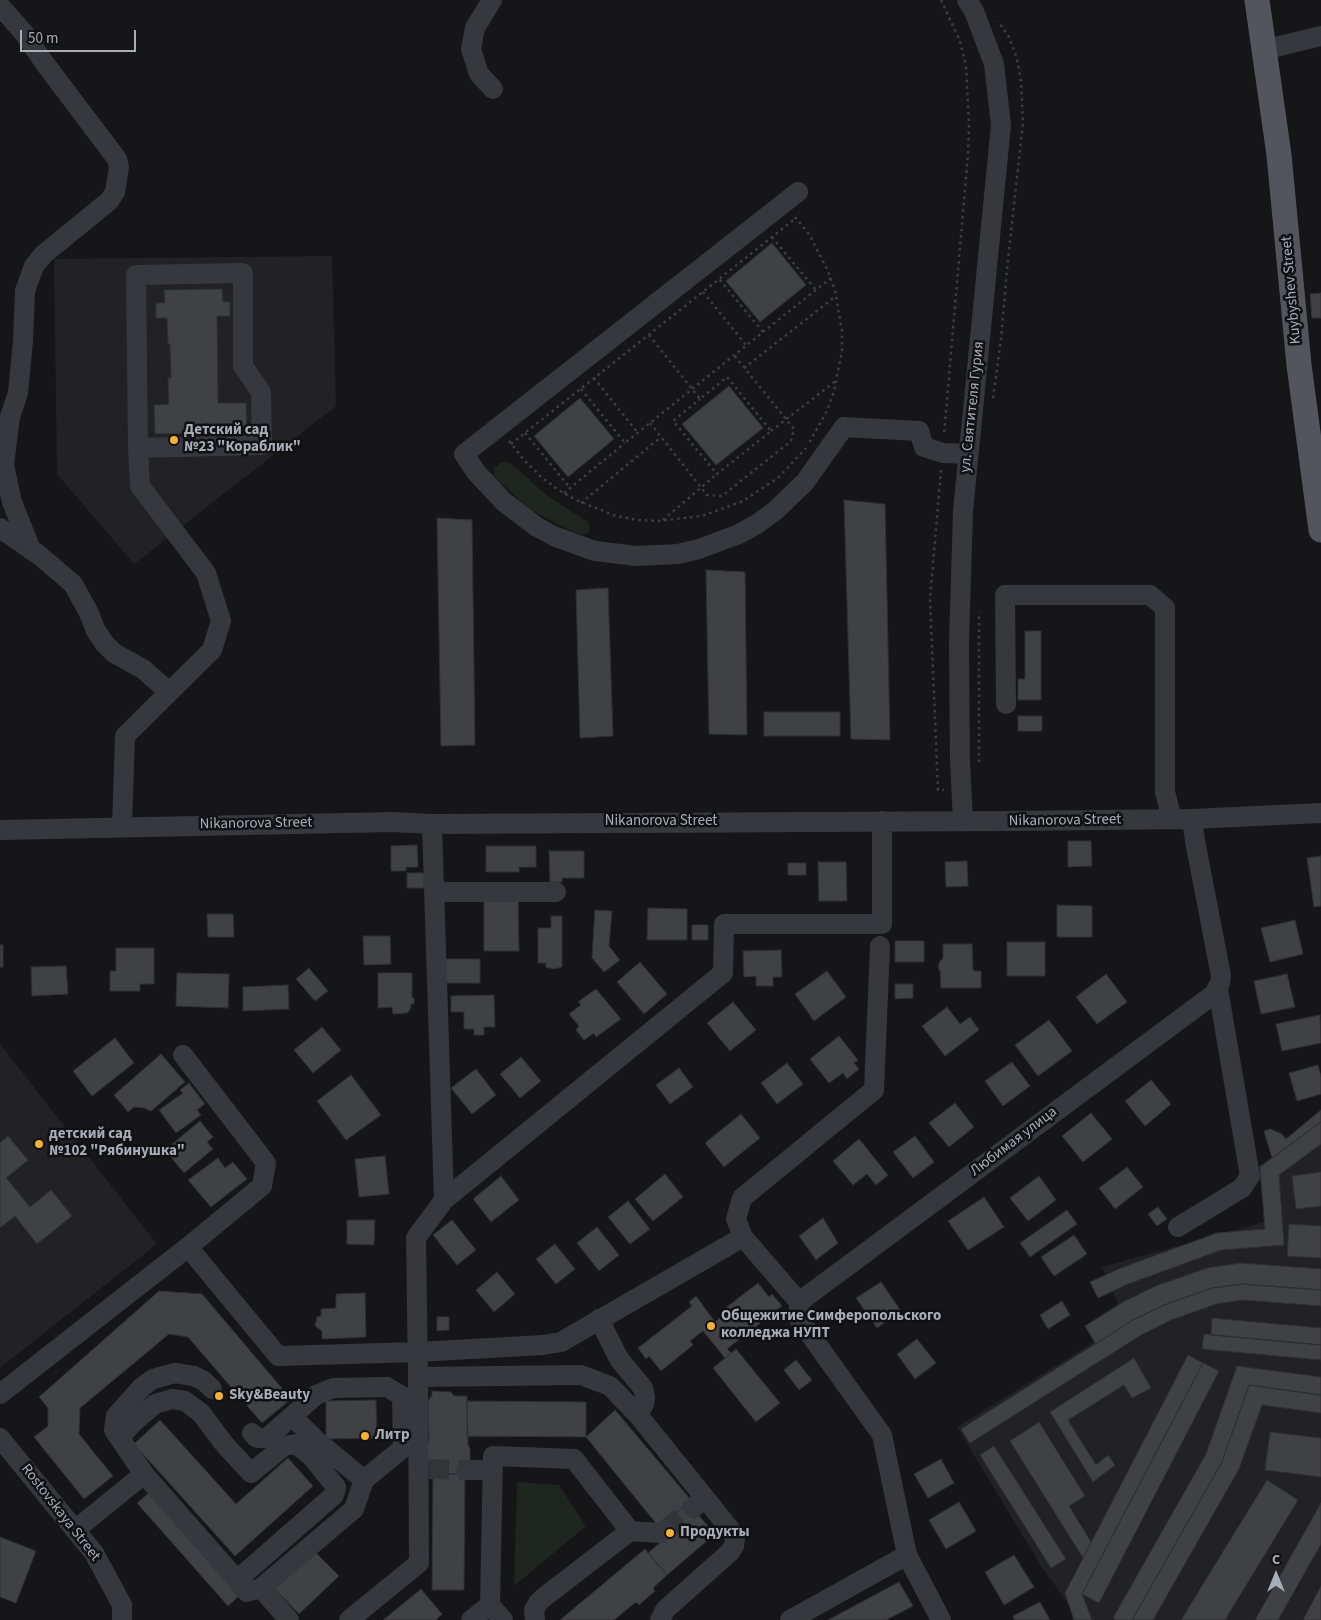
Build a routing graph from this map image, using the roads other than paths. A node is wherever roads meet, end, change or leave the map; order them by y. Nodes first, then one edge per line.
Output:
1 (492, 0) edge
2 (968, 0) edge
3 (1248, 0) edge
4 (1257, 0) edge
5 (0, 6) edge
6 (1321, 36) edge
7 (1263, 50) junction
8 (493, 89) dead end
9 (798, 192) dead end
10 (138, 448) junction
11 (968, 454) junction
12 (0, 528) edge
13 (1321, 530) edge
14 (31, 550) junction
15 (169, 692) junction
16 (1006, 704) dead end
17 (0, 813) edge
18 (1321, 813) edge
19 (1172, 819) junction
20 (1192, 819) junction
21 (882, 822) junction
22 (963, 822) junction
23 (432, 824) junction
24 (122, 827) junction
25 (7, 830) edge
26 (435, 892) junction
27 (556, 892) dead end
28 (880, 946) dead end
29 (1219, 982) junction
30 (183, 1055) dead end
31 (444, 1200) junction
32 (1178, 1227) dead end
33 (742, 1236) junction
34 (188, 1247) junction
35 (798, 1302) junction
36 (599, 1319) junction
37 (417, 1352) junction
38 (418, 1377) junction
39 (212, 1389) dead end
40 (0, 1394) edge
41 (638, 1415) junction
42 (292, 1416) junction
43 (252, 1433) dead end
44 (0, 1438) edge
45 (120, 1438) junction
46 (466, 1470) tunnel mouth
47 (492, 1470) junction
48 (144, 1474) junction
49 (364, 1480) junction
50 (75, 1530) junction
51 (664, 1530) tunnel mouth
52 (630, 1532) junction
53 (907, 1555) junction
54 (237, 1580) junction
55 (261, 1588) junction
56 (490, 1605) junction
57 (122, 1613) edge
58 (933, 1617) edge
59 (138, 1620) edge
60 (289, 1620) edge
61 (349, 1620) edge
62 (471, 1620) edge
63 (503, 1620) edge
64 (535, 1620) edge
65 (660, 1620) edge
66 (790, 1620) edge

1 - 8 street
2 - 11 street, ул. Святителя Гурия
3 - 7 main road
4 - 7 main road
5 - 14 street
6 - 7 street
7 - 13 main road, Kuybyshev Street
9 - 11 street
10 - 10 street
10 - 15 street
11 - 22 street, ул. Святителя Гурия
12 - 14 street
14 - 15 street
15 - 24 street
16 - 19 street
17 - 25 street
18 - 20 street, Nikanorova Street
19 - 20 street, Nikanorova Street
19 - 22 street, Nikanorova Street
20 - 29 street
21 - 22 street, Nikanorova Street
21 - 23 street, Nikanorova Street
21 - 31 street
23 - 24 street, Nikanorova Street
23 - 26 street
24 - 25 street, Nikanorova Street
26 - 27 street
26 - 31 street
28 - 33 street
29 - 32 street
29 - 35 street, Любимая улица
30 - 34 street
31 - 37 street
33 - 35 street
33 - 36 street
34 - 37 street
34 - 40 street
35 - 53 street
36 - 37 street
36 - 41 street
37 - 38 street
38 - 41 street
38 - 61 street
39 - 45 street
41 - 65 street
42 - 43 street
42 - 49 street
42 - 49 street
44 - 50 street, Rostovskaya Street
45 - 48 street
45 - 54 street
46 - 47 street
47 - 52 street
47 - 56 street
48 - 50 street
48 - 54 street
49 - 55 street
50 - 57 street, Rostovskaya Street
51 - 52 street
52 - 64 street
53 - 58 street
53 - 66 street
54 - 55 street
55 - 60 street
56 - 62 street
56 - 63 street
57 - 59 street, Rostovskaya Street

